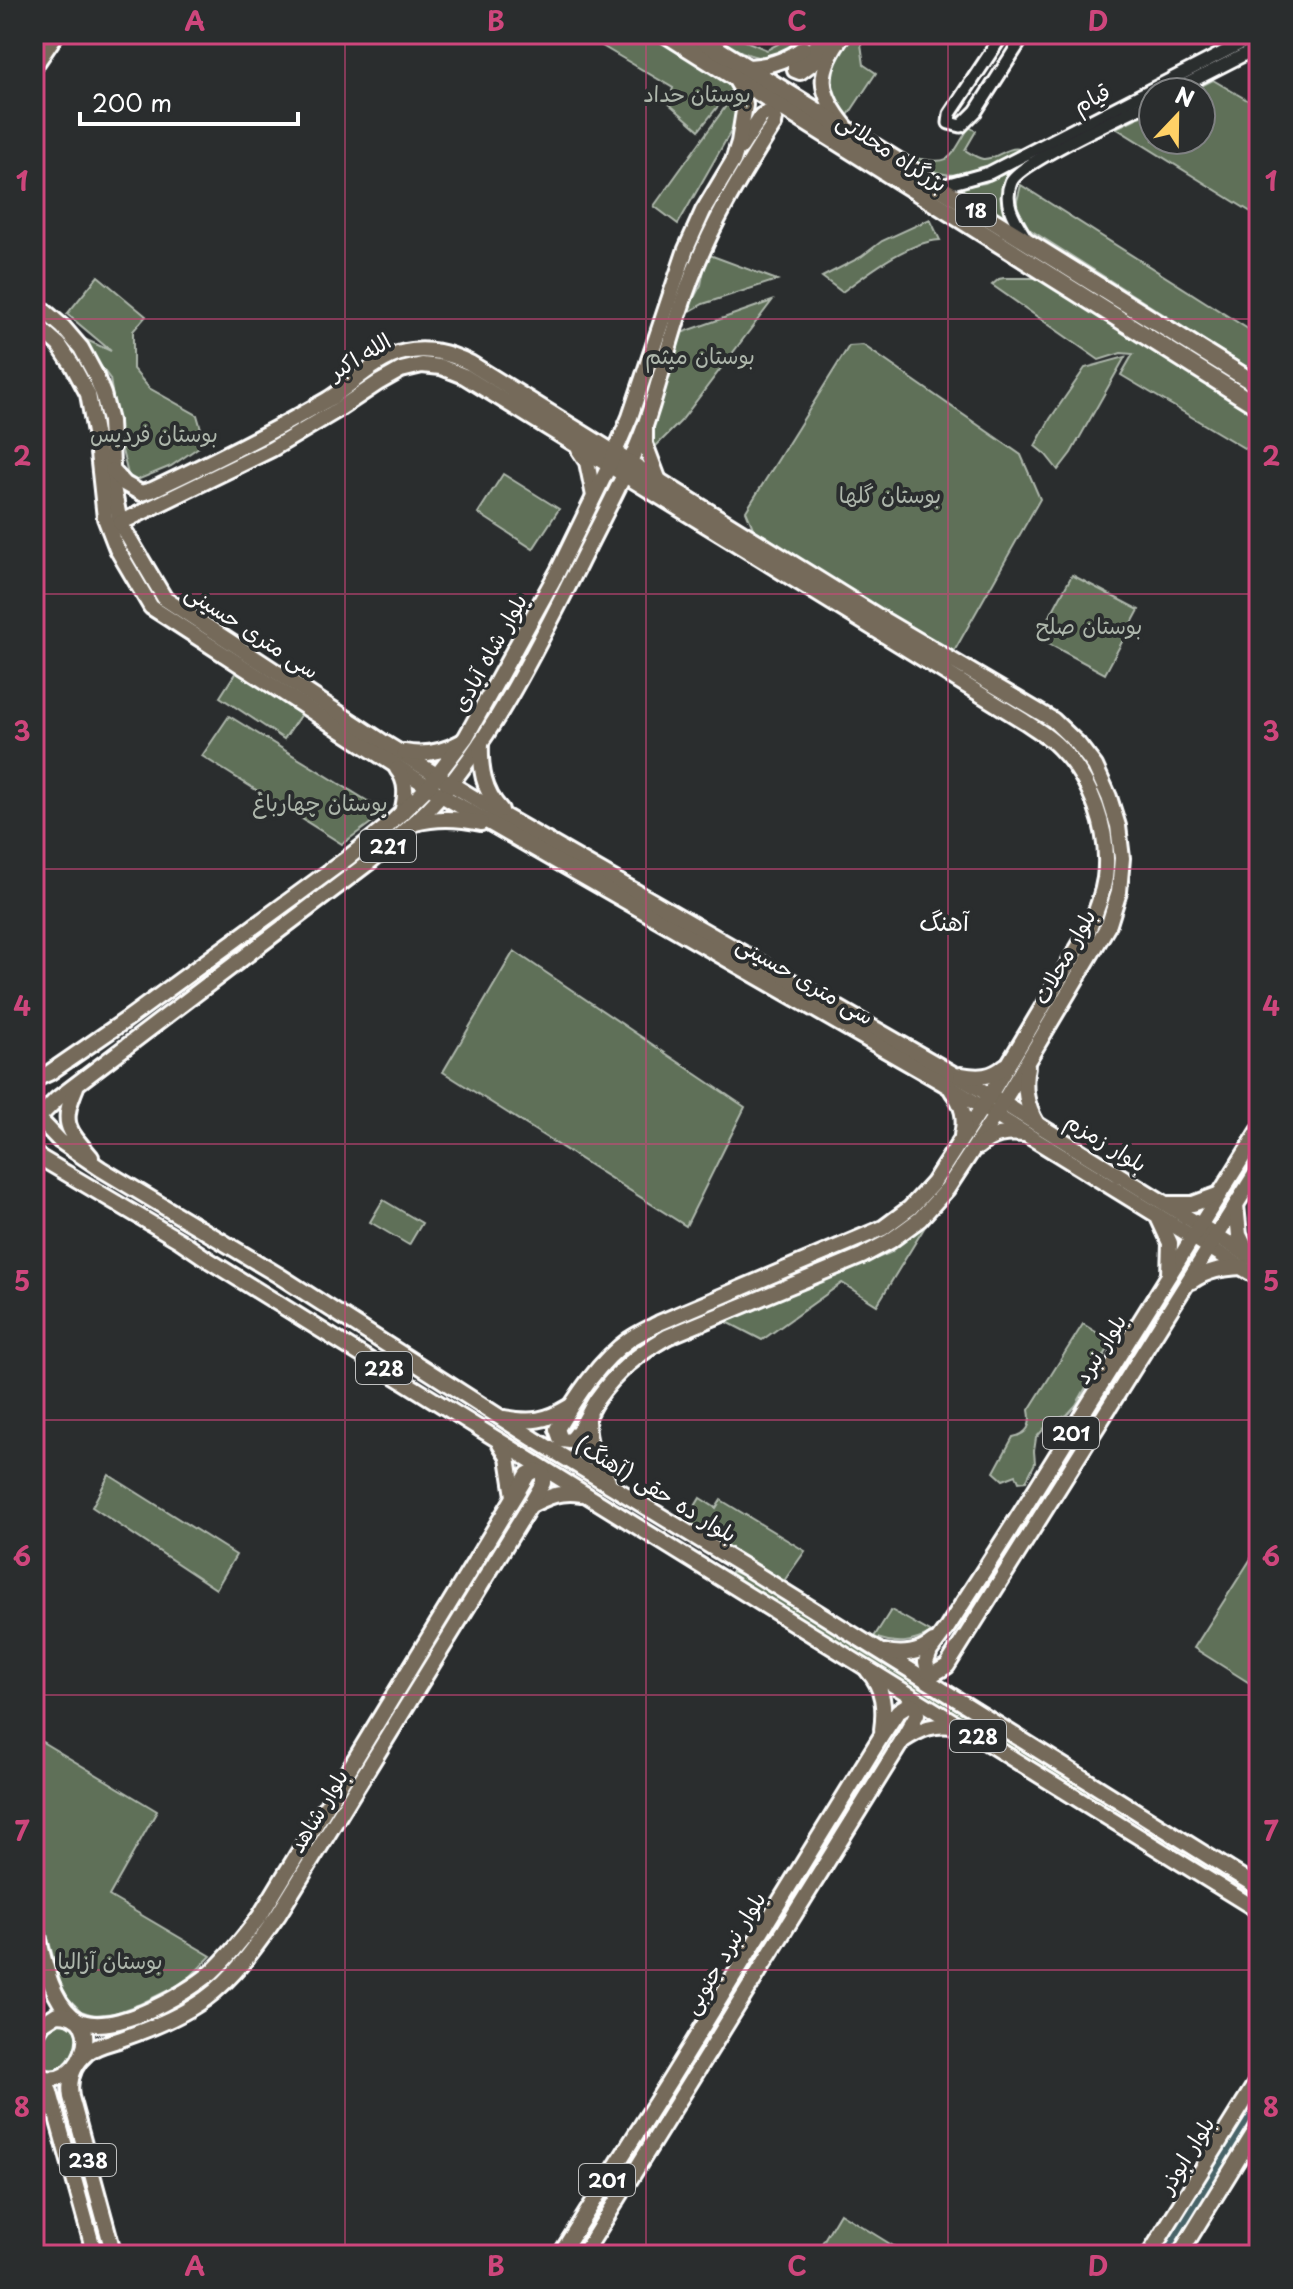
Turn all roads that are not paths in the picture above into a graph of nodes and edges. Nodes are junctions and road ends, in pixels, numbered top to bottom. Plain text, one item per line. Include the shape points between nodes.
1 (42, 34) edge
2 (55, 34) edge
3 (666, 34) edge
4 (693, 34) edge
5 (818, 34) edge
6 (844, 34) edge
7 (1003, 34) edge
8 (1025, 34) edge
9 (1259, 34) edge
10 (832, 40) edge
11 (34, 46) edge
12 (1259, 47) edge
13 (1210, 59) junction
14 (34, 65) edge
15 (1221, 67) junction
16 (739, 72) junction
17 (1203, 76) edge
18 (1137, 108) edge
19 (817, 128) junction
20 (852, 133) junction
21 (1028, 159) junction
22 (739, 165) junction
23 (938, 187) junction
24 (1029, 243) junction
25 (34, 302) edge
26 (34, 323) edge
27 (1155, 331) junction
28 (1200, 359) junction
29 (1259, 386) edge
30 (536, 404) junction
31 (1259, 407) edge
32 (521, 412) junction
33 (646, 423) junction
34 (576, 446) junction
35 (612, 460) junction
36 (626, 469) junction
37 (112, 470) junction
38 (657, 488) junction
39 (141, 493) junction
40 (594, 496) junction
41 (609, 503) junction
42 (118, 514) junction
43 (165, 599) junction
44 (151, 607) junction
45 (463, 740) junction
46 (481, 742) junction
47 (382, 749) junction
48 (439, 785) junction
49 (402, 813) junction
50 (513, 821) junction
51 (415, 823) junction
52 (498, 828) junction
53 (1031, 1056) junction
54 (1011, 1060) junction
55 (946, 1077) junction
56 (34, 1080) edge
57 (77, 1084) junction
58 (993, 1105) junction
59 (36, 1111) edge
60 (1034, 1130) junction
61 (1259, 1131) edge
62 (34, 1133) edge
63 (958, 1144) junction
64 (34, 1154) edge
65 (969, 1156) junction
66 (1259, 1168) edge
67 (101, 1169) junction
68 (124, 1183) junction
69 (1220, 1194) junction
70 (112, 1199) junction
71 (1236, 1205) junction
72 (1162, 1209) junction
73 (1197, 1231) junction
74 (1214, 1242) junction
75 (1250, 1262) edge
76 (1169, 1278) junction
77 (1259, 1278) edge
78 (1185, 1286) junction
79 (573, 1405) junction
80 (587, 1415) junction
81 (500, 1417) junction
82 (498, 1440) junction
83 (613, 1487) junction
84 (514, 1496) junction
85 (588, 1496) junction
86 (529, 1507) junction
87 (700, 1540) junction
88 (683, 1555) junction
89 (764, 1580) junction
90 (732, 1587) junction
91 (947, 1628) junction
92 (969, 1631) junction
93 (865, 1643) junction
94 (419, 1652) junction
95 (434, 1661) junction
96 (862, 1665) junction
97 (970, 1707) junction
98 (971, 1732) junction
99 (882, 1735) junction
100 (902, 1741) junction
101 (1127, 1804) junction
102 (1093, 1808) junction
103 (1177, 1838) junction
104 (1148, 1843) junction
105 (284, 1874) junction
106 (299, 1882) junction
107 (1259, 1888) edge
108 (1259, 1911) edge
109 (34, 1920) edge
110 (34, 2016) edge
111 (74, 2017) junction
112 (34, 2035) edge
113 (75, 2065) junction
114 (37, 2075) edge
115 (1259, 2078) edge
116 (34, 2094) edge
117 (58, 2114) junction
118 (1259, 2125) edge
119 (95, 2255) edge
120 (114, 2255) edge
121 (560, 2255) edge
122 (583, 2255) edge
123 (1149, 2255) edge
124 (1179, 2255) edge

1 - 11 highway
2 - 14 highway
3 - 16 highway, بزرگراه محلاتی / 18
4 - 16 highway, بزرگراه محلاتی / 18
5 - 16 main road via 784,61
6 - 10 main road
7 - 8 street via 950,114 954,126 976,111
9 - 13 street, قیام
10 - 20 main road via 823,88
12 - 15 street
13 - 15 street
13 - 21 street, قیام
15 - 17 street
16 - 19 highway, بزرگراه محلاتی / 18
16 - 20 highway, بزرگراه محلاتی / 18
16 - 22 main road, بلوار شاه آبادی / 221 via 745,111
18 - 21 street, قیام
19 - 22 main road, 221 via 787,118 768,120
19 - 27 highway, بزرگراه محلاتی / 18
20 - 23 highway, بزرگراه محلاتی / 18
21 - 23 street, قیام
21 - 24 street, قیام via 1014,176 1008,197 1010,212
22 - 33 main road, بلوار شاه آبادی / 221 via 686,291
22 - 35 main road, بلوار شاه آبادی / 221 via 703,211 686,249
23 - 24 highway, بزرگراه محلاتی / 18
24 - 27 highway, بزرگراه محلاتی / 18
25 - 37 main road, سی متری حسینی via 81,348 95,374 110,421
26 - 42 main road, سی متری حسینی via 59,345 88,394
27 - 28 highway, بزرگراه محلاتی / 18
28 - 29 highway, بزرگراه محلاتی / 18
28 - 31 highway, بزرگراه محلاتی / 18
30 - 32 main road
30 - 35 main road, الله اکبر
30 - 39 main road, الله اکبر via 450,354 404,352 257,440
32 - 34 main road, الله اکبر
32 - 42 main road, الله اکبر via 441,367 401,370 272,449
33 - 36 main road, بلوار شاه آبادی / 221
33 - 38 main road via 645,444
34 - 35 main road, الله اکبر
34 - 40 main road via 587,462
35 - 36 main road, الله اکبر
35 - 40 main road, بلوار شاه آبادی / 221
36 - 38 main road, بلوار محلات
36 - 41 main road, بلوار شاه آبادی / 221
37 - 39 main road
37 - 42 main road, سی متری حسینی
38 - 41 main road via 637,490
38 - 53 main road, بلوار محلات via 1053,720 1095,766 1118,826 1119,892 1109,924
38 - 54 main road, بلوار محلات via 1024,721 1058,745 1077,769 1091,794 1105,849 1100,903
39 - 42 main road via 127,512
40 - 45 main road, بلوار شاه آبادی / 221 via 528,628
41 - 46 main road, بلوار شاه آبادی / 221
42 - 43 main road, سی متری حسینی
42 - 44 main road via 109,532
43 - 44 main road
43 - 47 main road, سی متری حسینی
44 - 47 main road, سی متری حسینی
45 - 47 main road via 418,755
45 - 48 main road, بلوار شاه آبادی / 221
46 - 48 main road, بلوار شاه آبادی / 221
46 - 50 main road via 486,788
47 - 48 main road, سی متری حسینی
47 - 49 main road via 403,778
48 - 49 main road, بلوار شاه آبادی / 221
48 - 50 main road, سی متری حسینی
48 - 51 main road, بلوار شاه آبادی / 221
48 - 52 main road, سی متری حسینی
49 - 56 main road, بلوار شاه آبادی / 221 via 241,937
50 - 55 main road, سی متری حسینی
51 - 52 main road via 445,818
51 - 57 main road, بلوار شاه آبادی / 221
52 - 55 main road, سی متری حسینی
53 - 58 main road, بلوار محلات
53 - 60 main road via 1024,1087
54 - 55 main road via 985,1077
54 - 58 main road, بلوار محلات
55 - 58 main road, سی متری حسینی
55 - 63 main road via 963,1111
57 - 59 main road, بلوار شاه آبادی / 221
57 - 67 main road via 67,1121
58 - 60 main road, بلوار زمزم
58 - 63 main road, بلوار محلات
58 - 65 main road, بلوار محلات
59 - 62 main road
59 - 67 main road, بلوار ده حقی (آهنگ) / 228 via 60,1141
60 - 65 main road via 996,1135
60 - 72 main road, بلوار زمزم
61 - 69 main road, بلوار نبرد / 201
63 - 79 main road, بلوار محلات via 933,1183 883,1228 630,1339 607,1359
64 - 70 main road, بلوار ده حقی (آهنگ) / 228
65 - 80 main road, بلوار محلات via 920,1219 890,1241 667,1337 620,1370
66 - 71 main road, بلوار نبرد / 201
67 - 68 main road, بلوار ده حقی (آهنگ) / 228
68 - 70 main road via 111,1186
68 - 81 main road, بلوار ده حقی (آهنگ) / 228
69 - 72 main road
69 - 73 main road, بلوار نبرد / 201
70 - 82 main road, بلوار ده حقی (آهنگ) / 228
71 - 74 main road, بلوار نبرد / 201
71 - 75 main road via 1239,1235
72 - 73 main road, بلوار زمزم
72 - 76 main road via 1170,1243
73 - 74 main road, بلوار زمزم
73 - 76 main road, بلوار نبرد / 201
74 - 75 main road
74 - 78 main road, بلوار نبرد / 201
75 - 77 main road
75 - 78 main road via 1205,1273
76 - 91 main road, بلوار نبرد / 201
78 - 92 main road, بلوار نبرد / 201
79 - 80 main road, بلوار محلات via 557,1429 561,1440 577,1436
79 - 81 main road via 545,1420
80 - 83 main road via 593,1455
81 - 83 main road, بلوار ده حقی (آهنگ) / 228
82 - 84 main road via 508,1457
82 - 85 main road, بلوار ده حقی (آهنگ) / 228
83 - 87 main road, بلوار ده حقی (آهنگ) / 228
84 - 86 main road, بلوار شاهد via 531,1470 543,1474
84 - 94 main road, بلوار شاهد
85 - 86 main road via 569,1492
85 - 88 main road, بلوار ده حقی (آهنگ) / 228
86 - 95 main road, بلوار شاهد
87 - 88 main road via 702,1555
87 - 89 main road, بلوار ده حقی (آهنگ) / 228
88 - 90 main road, بلوار ده حقی (آهنگ) / 228
89 - 90 main road via 727,1565 722,1574
89 - 93 main road, بلوار ده حقی (آهنگ) / 228
90 - 96 main road, بلوار ده حقی (آهنگ) / 228
91 - 92 main road, 201 via 927,1657 932,1673 947,1666
91 - 93 main road via 916,1652 885,1652
92 - 97 main road via 951,1683
93 - 97 main road, بلوار ده حقی (آهنگ) / 228
94 - 95 main road
94 - 105 main road, بلوار شاهد
95 - 106 main road, بلوار شاهد
96 - 98 main road, بلوار ده حقی (آهنگ) / 228
96 - 99 main road via 880,1689
97 - 101 main road, بلوار ده حقی (آهنگ) / 228
98 - 100 main road via 942,1725
98 - 102 main road, بلوار ده حقی (آهنگ) / 228
99 - 100 main road, 201 via 909,1704 917,1714
99 - 121 main road, بلوار نبرد جنوبی / 201
100 - 122 main road, بلوار نبرد جنوبی / 201
101 - 102 main road via 1130,1814 1125,1820
101 - 103 main road, بلوار ده حقی (آهنگ) / 228
102 - 104 main road, بلوار ده حقی (آهنگ) / 228
103 - 104 main road via 1147,1827
103 - 107 main road, بلوار ده حقی (آهنگ) / 228
104 - 108 main road, بلوار ده حقی (آهنگ) / 228
105 - 106 main road
105 - 111 main road, بلوار شاهد via 235,1948 179,1995 118,2021 96,2024
106 - 113 main road, بلوار شاهد via 252,1952 204,2000 163,2023 92,2049
109 - 111 main road via 56,1994
110 - 112 main road
111 - 112 main road via 57,2014
111 - 113 main road via 86,2035
113 - 114 main road, بلوار شاهد via 60,2079
113 - 120 main road, 238 via 71,2097
114 - 117 main road, 238
115 - 123 main road, بلوار ابوذر
116 - 117 main road
117 - 119 main road, 238
118 - 124 main road

